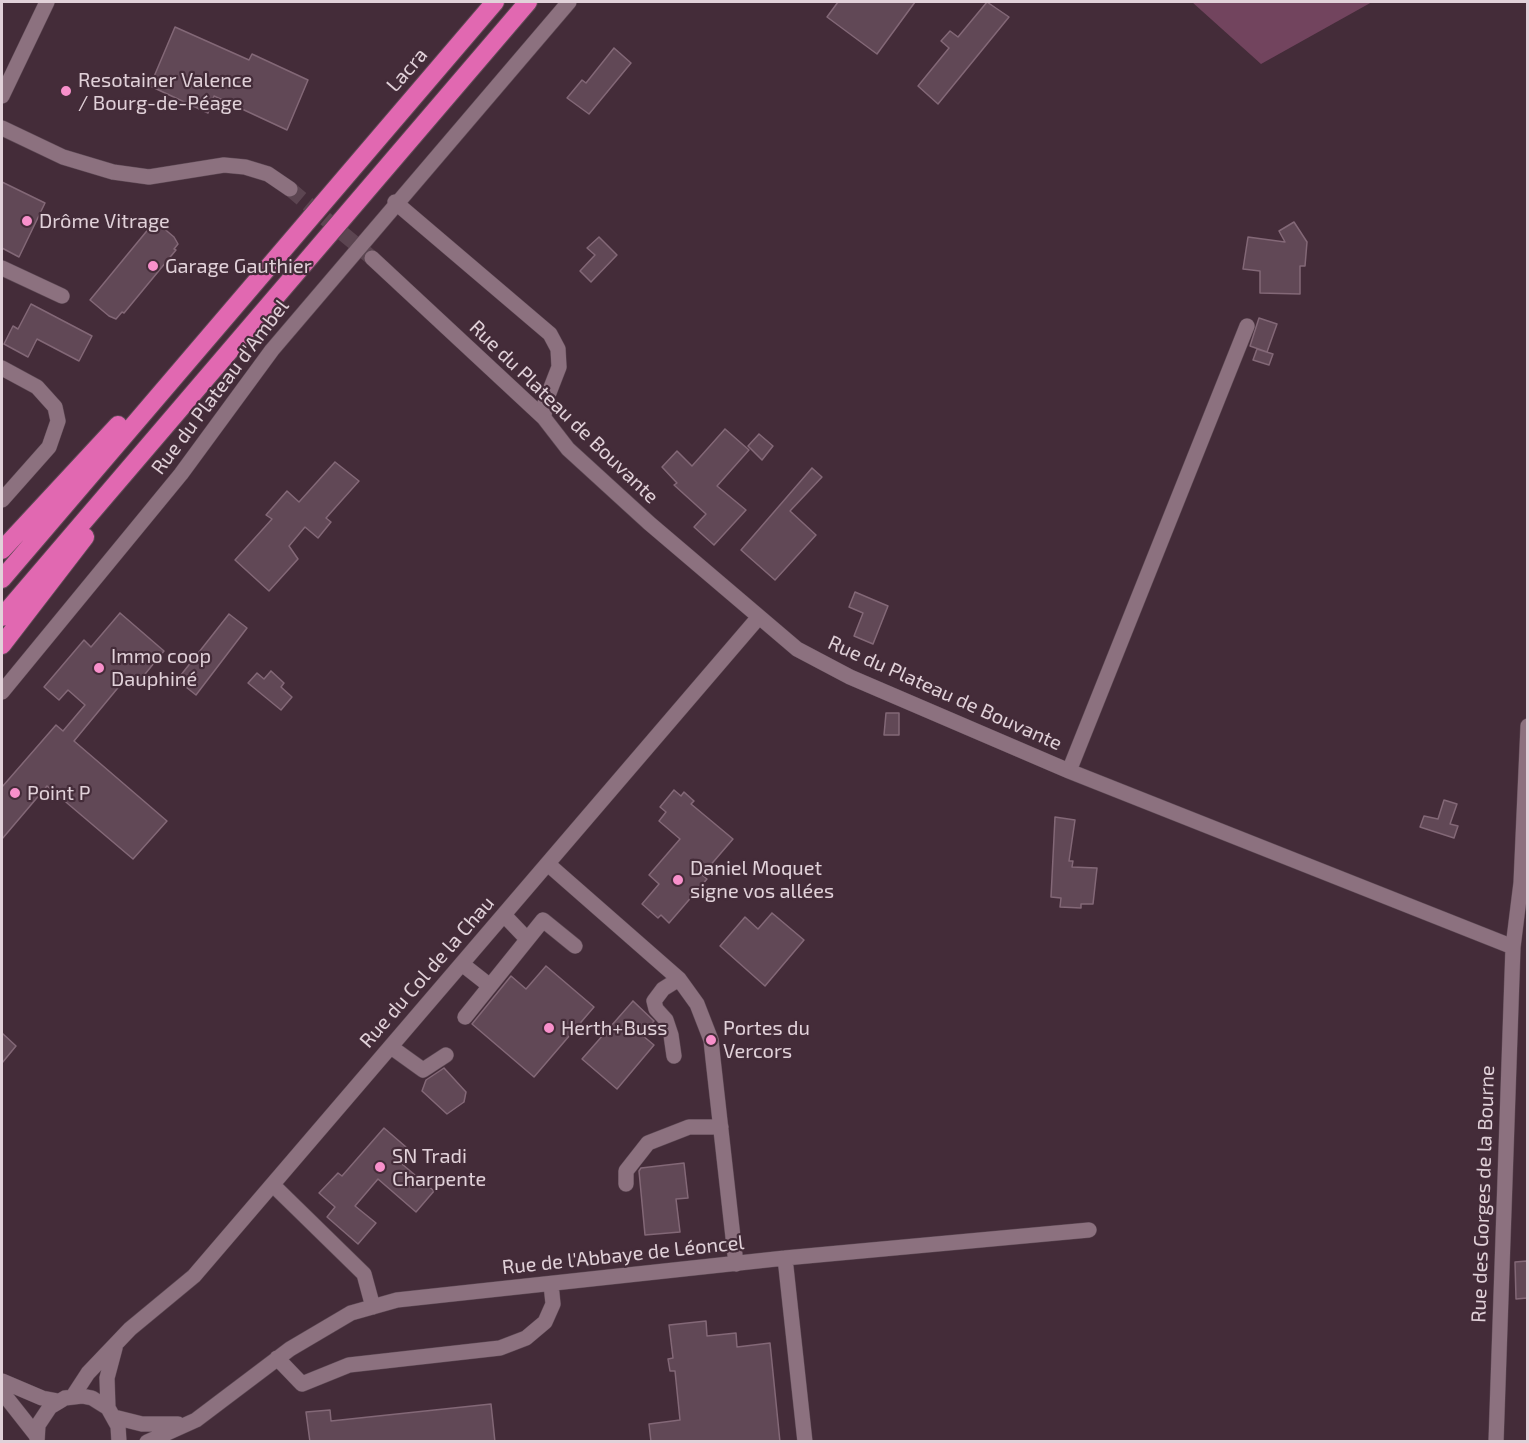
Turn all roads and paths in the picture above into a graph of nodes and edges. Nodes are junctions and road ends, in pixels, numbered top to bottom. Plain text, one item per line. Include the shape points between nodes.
1 (47, 2) edge
2 (495, 2) edge
3 (528, 2) edge
4 (569, 2) edge
5 (2, 96) edge
6 (2, 128) edge
7 (354, 167) junction
8 (290, 189) tunnel mouth
9 (395, 202) junction
10 (372, 258) tunnel mouth
11 (2, 268) edge
12 (62, 296) dead end
13 (254, 319) junction
14 (1247, 326) dead end
15 (2, 368) edge
16 (544, 418) junction
17 (2, 500) edge
18 (2, 550) edge
19 (2, 579) edge
20 (2, 617) edge
21 (758, 618) junction
22 (2, 645) edge
23 (2, 692) edge
24 (1527, 726) edge
25 (1069, 771) junction
26 (549, 865) junction
27 (504, 915) junction
28 (527, 939) junction
29 (575, 946) dead end
30 (1513, 947) junction
31 (462, 964) junction
32 (679, 979) junction
33 (490, 986) junction
34 (465, 1017) dead end
35 (392, 1047) junction
36 (446, 1055) dead end
37 (674, 1056) dead end
38 (721, 1127) junction
39 (626, 1184) dead end
40 (273, 1185) junction
41 (1089, 1230) dead end
42 (785, 1258) junction
43 (735, 1264) junction
44 (551, 1284) junction
45 (373, 1307) junction
46 (117, 1343) junction
47 (277, 1358) junction
48 (2, 1381) edge
49 (2, 1392) edge
50 (65, 1399) junction
51 (111, 1413) junction
52 (196, 1420) junction
53 (36, 1438) edge
54 (119, 1442) edge
55 (147, 1442) edge
56 (805, 1442) edge
57 (1496, 1442) edge

1 - 5 street
2 - 7 highway, Lacra
3 - 13 highway
4 - 9 street, Rue du Plateau d'Ambel
6 - 8 street via 63,157 113,172 149,177 224,165 245,167 268,174
7 - 18 highway
7 - 19 highway
9 - 16 street via 550,334 558,349 560,367 545,403
9 - 23 street, Rue du Plateau d'Ambel via 272,350 181,474
10 - 16 street, Rue du Plateau de Bouvante
11 - 12 street
13 - 20 highway
13 - 22 highway
14 - 25 street
15 - 17 street via 37,387 55,407 58,421 49,447
16 - 21 street, Rue du Plateau de Bouvante via 568,448
21 - 25 street, Rue du Plateau de Bouvante via 797,649 850,677
21 - 26 street, Rue du Col de la Chau
24 - 30 street, Rue des Gorges de la Bourne via 1521,883
25 - 30 street, Rue du Plateau de Bouvante
26 - 27 street, Rue du Col de la Chau
26 - 32 street
27 - 28 street
27 - 31 street, Rue du Col de la Chau
28 - 29 street via 543,920
28 - 33 street
30 - 57 street, Rue des Gorges de la Bourne
31 - 33 street
31 - 35 street, Rue du Col de la Chau
32 - 37 street via 663,989 654,1001 666,1020
32 - 38 street via 697,1004 711,1040
33 - 34 street
35 - 36 street via 423,1070
35 - 40 street, Rue du Col de la Chau
38 - 39 street via 689,1127 648,1143 626,1171
38 - 43 street
40 - 45 street via 364,1274
40 - 46 street, Rue du Col de la Chau via 194,1276 143,1316
41 - 42 street, Rue de l'Abbaye de Léoncel
42 - 43 street, Rue de l'Abbaye de Léoncel
42 - 56 street
43 - 44 street, Rue de l'Abbaye de Léoncel
44 - 45 street, Rue de l'Abbaye de Léoncel via 397,1300
44 - 47 street via 553,1304 545,1323 526,1338 500,1348 349,1365 302,1384
45 - 47 street, Rue de l'Abbaye de Léoncel via 351,1313
46 - 50 street, Rue du Col de la Chau
46 - 51 street, Rue du Col de la Chau via 109,1365
47 - 52 street, Rue de l'Abbaye de Léoncel
48 - 50 street via 42,1398
49 - 53 street
50 - 51 street via 92,1398
50 - 53 street, Rue du Col de la Chau via 43,1415
51 - 52 street via 130,1422 163,1426
51 - 54 street, Rue du Col de la Chau
52 - 55 street

